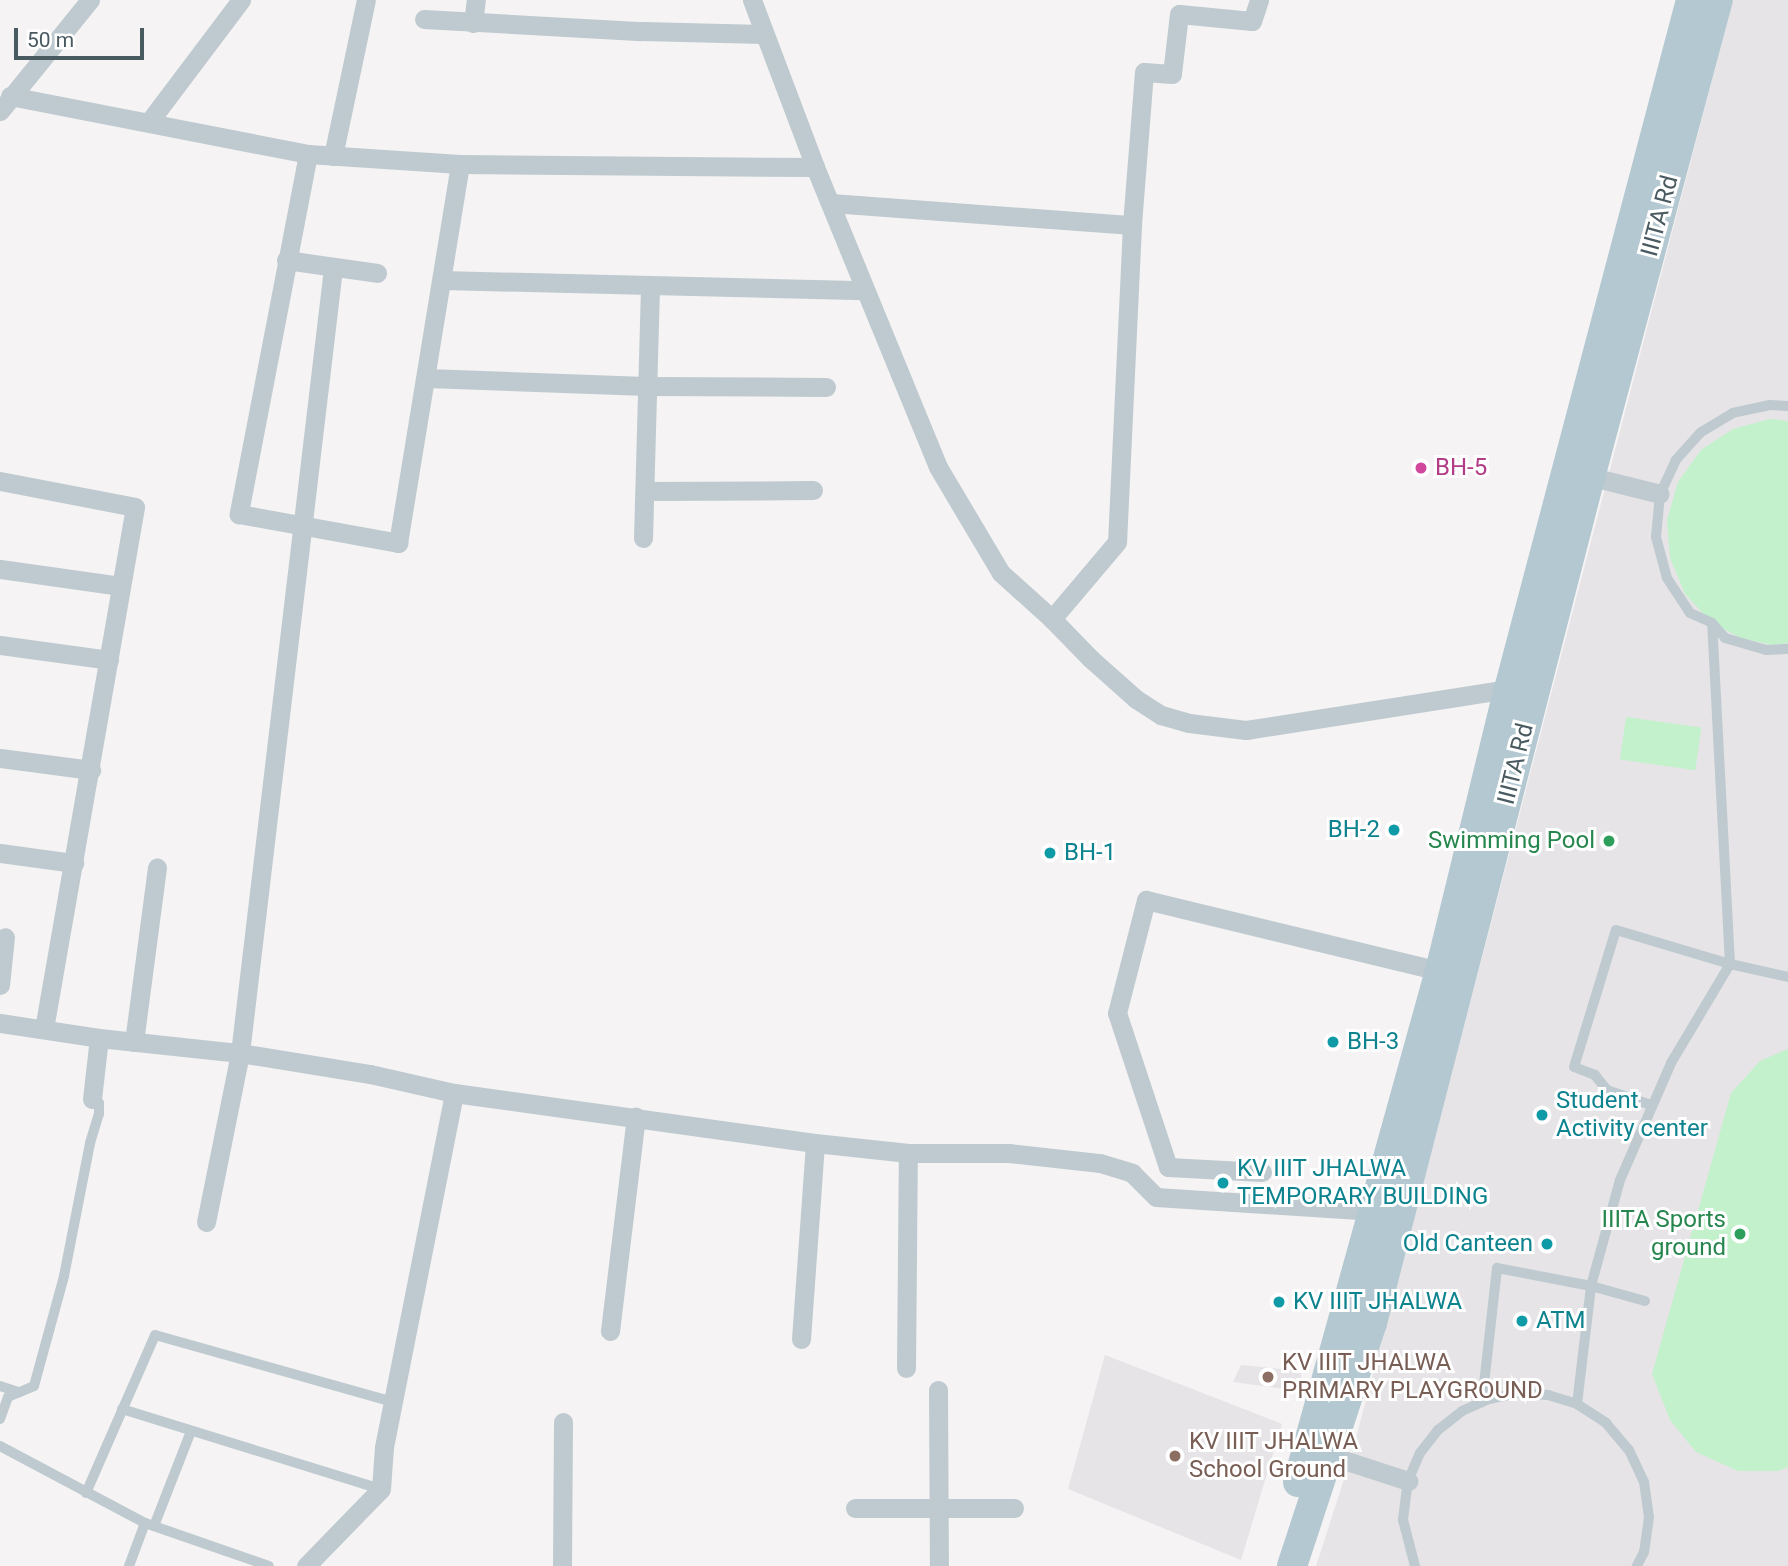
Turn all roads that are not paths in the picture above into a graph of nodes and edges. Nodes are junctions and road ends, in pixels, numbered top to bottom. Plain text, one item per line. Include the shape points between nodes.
1 (90, 0) edge
2 (241, 0) edge
3 (366, 0) edge
4 (476, 0) edge
5 (752, 0) edge
6 (1259, 0) edge
7 (1691, 0) edge
8 (1718, 0) edge
9 (424, 19) dead end
10 (473, 23) junction
11 (764, 34) junction
12 (5, 104) edge
13 (149, 122) junction
14 (308, 155) junction
15 (333, 156) junction
16 (460, 164) junction
17 (815, 167) junction
18 (831, 203) junction
19 (1132, 225) junction
20 (286, 260) junction
21 (333, 268) junction
22 (377, 274) dead end
23 (442, 280) junction
24 (650, 287) junction
25 (865, 290) junction
26 (427, 378) junction
27 (646, 386) junction
28 (826, 387) dead end
29 (1788, 406) edge
30 (1578, 474) junction
31 (0, 481) edge
32 (813, 490) dead end
33 (645, 491) junction
34 (1660, 494) junction
35 (302, 528) junction
36 (643, 538) dead end
37 (0, 569) edge
38 (121, 586) junction
39 (1052, 619) junction
40 (1712, 623) junction
41 (0, 645) edge
42 (1788, 649) edge
43 (109, 660) junction
44 (1509, 689) junction
45 (0, 758) edge
46 (91, 770) junction
47 (0, 853) edge
48 (74, 863) junction
49 (158, 868) dead end
50 (5, 937) dead end
51 (1730, 964) junction
52 (1440, 971) junction
53 (1788, 977) edge
54 (0, 985) edge
55 (0, 1023) edge
56 (44, 1030) junction
57 (99, 1038) junction
58 (134, 1042) junction
59 (240, 1053) junction
60 (454, 1093) junction
61 (92, 1099) joint
62 (1651, 1105) junction
63 (636, 1117) junction
64 (815, 1143) junction
65 (908, 1153) junction
66 (1262, 1172) dead end
67 (1375, 1211) junction
68 (206, 1222) dead end
69 (1591, 1286) junction
70 (1645, 1301) dead end
71 (610, 1331) dead end
72 (801, 1339) dead end
73 (906, 1367) dead end
74 (0, 1386) edge
75 (938, 1390) dead end
76 (19, 1392) junction
77 (393, 1402) junction
78 (1482, 1402) junction
79 (1577, 1404) junction
80 (122, 1409) junction
81 (0, 1419) edge
82 (563, 1422) dead end
83 (191, 1431) junction
84 (0, 1446) edge
85 (1318, 1452) junction
86 (1408, 1481) junction
87 (381, 1489) junction
88 (86, 1493) junction
89 (855, 1507) dead end
90 (1014, 1508) dead end
91 (939, 1509) junction
92 (149, 1525) junction
93 (129, 1566) edge
94 (269, 1566) edge
95 (306, 1566) edge
96 (562, 1566) edge
97 (939, 1566) edge
98 (1271, 1566) edge
99 (1292, 1566) edge
100 (1415, 1566) edge
101 (1637, 1566) edge

1 - 12 street
2 - 13 street
3 - 15 street
4 - 10 street
5 - 11 street
6 - 19 street via 1252,21 1179,13 1171,74 1144,72
7 - 30 main road, IIITA Rd
8 - 30 main road, IIITA Rd
9 - 10 street
10 - 11 street
11 - 17 street
12 - 13 street
13 - 14 street
14 - 15 street
14 - 20 street
15 - 16 street
16 - 17 street
16 - 23 street
17 - 18 street
18 - 19 street
18 - 25 street
19 - 39 street via 1117,542
20 - 21 street
20 - 35 street via 239,514
21 - 22 street
21 - 35 street
23 - 24 street
23 - 26 street
24 - 25 street
24 - 27 street
25 - 39 street via 938,467 1001,573
26 - 27 street
26 - 35 street via 398,543
27 - 28 street
27 - 33 street
29 - 34 lane via 1733,413 1701,432 1676,460
30 - 34 street
30 - 44 main road, IIITA Rd
30 - 85 main road, IIITA Rd via 1372,1323
31 - 38 street via 135,507
32 - 33 street
33 - 36 street
34 - 40 lane via 1656,537 1667,578 1690,613
35 - 59 street
37 - 38 street
38 - 43 street
39 - 44 street via 1136,699 1161,715 1189,723 1246,730
40 - 42 lane via 1725,638 1766,650
40 - 51 lane
41 - 43 street
43 - 46 street
44 - 52 main road, IIITA Rd
45 - 46 street
46 - 48 street
47 - 48 street
48 - 56 street
49 - 58 street
50 - 54 street
51 - 53 lane
51 - 62 lane
51 - 62 lane via 1616,930 1574,1067 1595,1075 1607,1090
52 - 66 street via 1146,900 1117,1013 1168,1167
52 - 67 main road, IIITA Rd
55 - 56 street
56 - 57 street
57 - 58 street
57 - 61 street
58 - 59 street
59 - 60 street
59 - 68 street
60 - 63 street
60 - 77 street
61 - 76 lane via 99,1104 99,1114 64,1276 34,1386
62 - 69 lane via 1620,1180
63 - 64 street
63 - 71 street
64 - 65 street
64 - 72 street
65 - 67 street via 1009,1153 1100,1163 1132,1173 1156,1198
65 - 73 street
67 - 85 main road, IIITA Rd
69 - 70 lane
69 - 78 lane via 1497,1268
69 - 79 lane
74 - 76 lane
75 - 91 street
76 - 81 lane via 8,1397
77 - 80 lane via 155,1335
77 - 87 street
78 - 79 lane via 1518,1393 1548,1395
78 - 86 lane via 1438,1430 1420,1453
79 - 101 lane via 1606,1423 1629,1450 1644,1482 1648,1517 1644,1552
80 - 83 lane
80 - 88 lane
82 - 96 street
83 - 87 lane
83 - 92 lane
84 - 88 lane
85 - 86 street
85 - 98 main road, IIITA Rd
85 - 99 main road, IIITA Rd
86 - 100 lane via 1403,1520
87 - 95 street
88 - 92 lane
89 - 91 street
90 - 91 street
91 - 97 street
92 - 93 lane
92 - 94 lane

